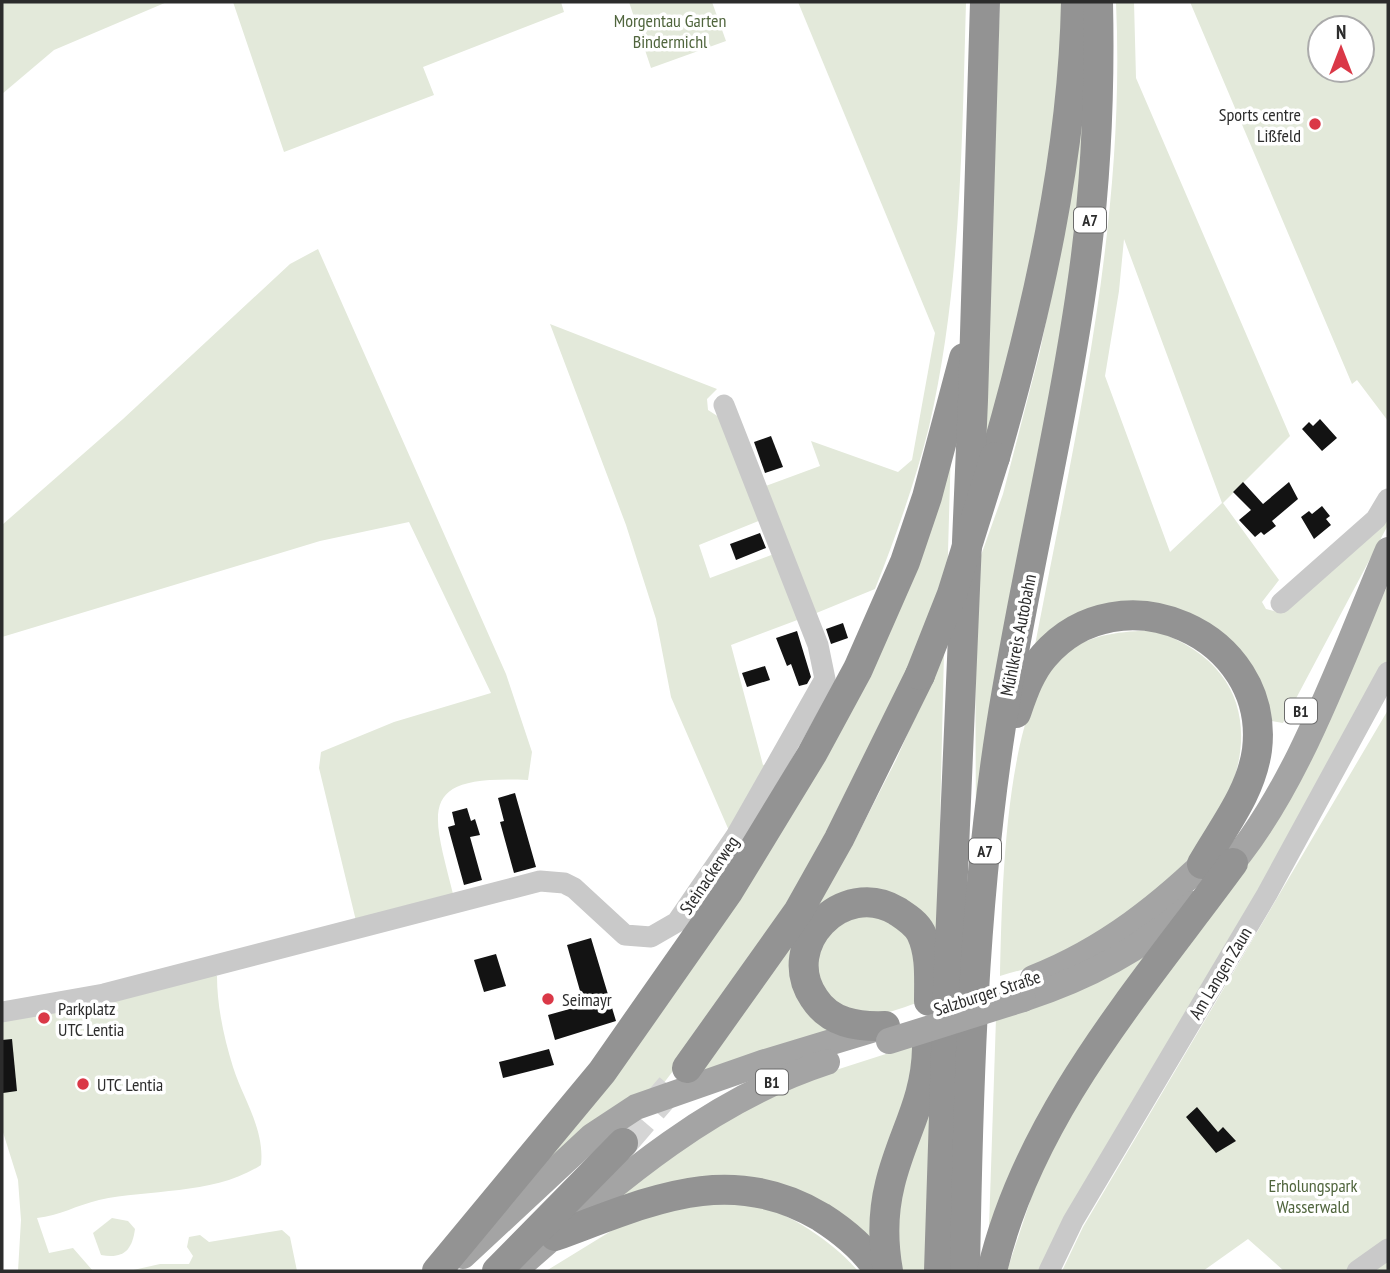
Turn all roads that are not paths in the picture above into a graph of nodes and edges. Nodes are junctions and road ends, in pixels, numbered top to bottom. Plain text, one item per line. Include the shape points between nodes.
1 (985, 2) edge
2 (1076, 2) edge
3 (1098, 2) edge
4 (973, 327) junction
5 (724, 405) dead end
6 (1388, 499) edge
7 (1388, 550) edge
8 (1281, 603) dead end
9 (1388, 672) edge
10 (1233, 863) junction
11 (1202, 864) junction
12 (1024, 990) junction
13 (2, 1012) edge
14 (889, 1030) junction
15 (687, 1068) tunnel mouth
16 (623, 1143) tunnel mouth
17 (555, 1236) junction
18 (1388, 1249) edge
19 (437, 1271) edge
20 (446, 1271) edge
21 (497, 1271) edge
22 (514, 1271) edge
23 (879, 1271) edge
24 (888, 1271) edge
25 (939, 1271) edge
26 (965, 1271) edge
27 (977, 1271) edge
28 (992, 1271) edge
29 (1049, 1271) edge
30 (1357, 1271) edge

1 - 4 highway, A7
2 - 15 highway, bridge via 1068,104 1041,274 995,457 952,594 919,675 798,912
3 - 26 highway, Mühlkreis Autobahn / A7 via 1097,133 1084,270 1002,723 985,853 973,1005
4 - 19 highway via 928,497 905,562 858,669 812,754 728,892 610,1061
4 - 25 highway, A7
5 - 13 street, Steinackerweg via 818,645 825,679 736,836 677,922 651,937 625,934 574,888 540,881 115,991
6 - 8 street via 1376,519
7 - 10 main road, Salzburger Straße / B1 via 1281,790
7 - 11 main road, Salzburger Straße / B1 via 1334,642 1251,806
9 - 29 street, Am Langen Zaun via 1293,849 1073,1221
10 - 12 main road, Salzburger Straße / B1 via 1197,900 1136,948 1096,971
10 - 28 highway via 1056,1111 1013,1202
11 - 12 main road, Salzburger Straße / B1 via 1146,914
11 - 27 highway via 1239,805 1254,766 1258,724 1244,680 1214,643 1166,620 1128,615 1075,631 1052,648 1035,670 1022,695 1010,740 988,969
12 - 14 main road, Salzburger Straße / B1, bridge
14 - 17 main road, Salzburger Straße / B1 via 708,1115
14 - 20 main road, Salzburger Straße / B1 via 762,1063 636,1107 592,1136
14 - 24 highway via 853,1026 831,1015 814,1000 805,980 803,959 811,933 840,908 867,902 904,915 920,932 930,970 925,1083 887,1200
16 - 21 highway
17 - 22 main road, Salzburger Straße / B1
17 - 23 highway via 667,1195 725,1188 780,1198 808,1210 858,1246
18 - 30 street

